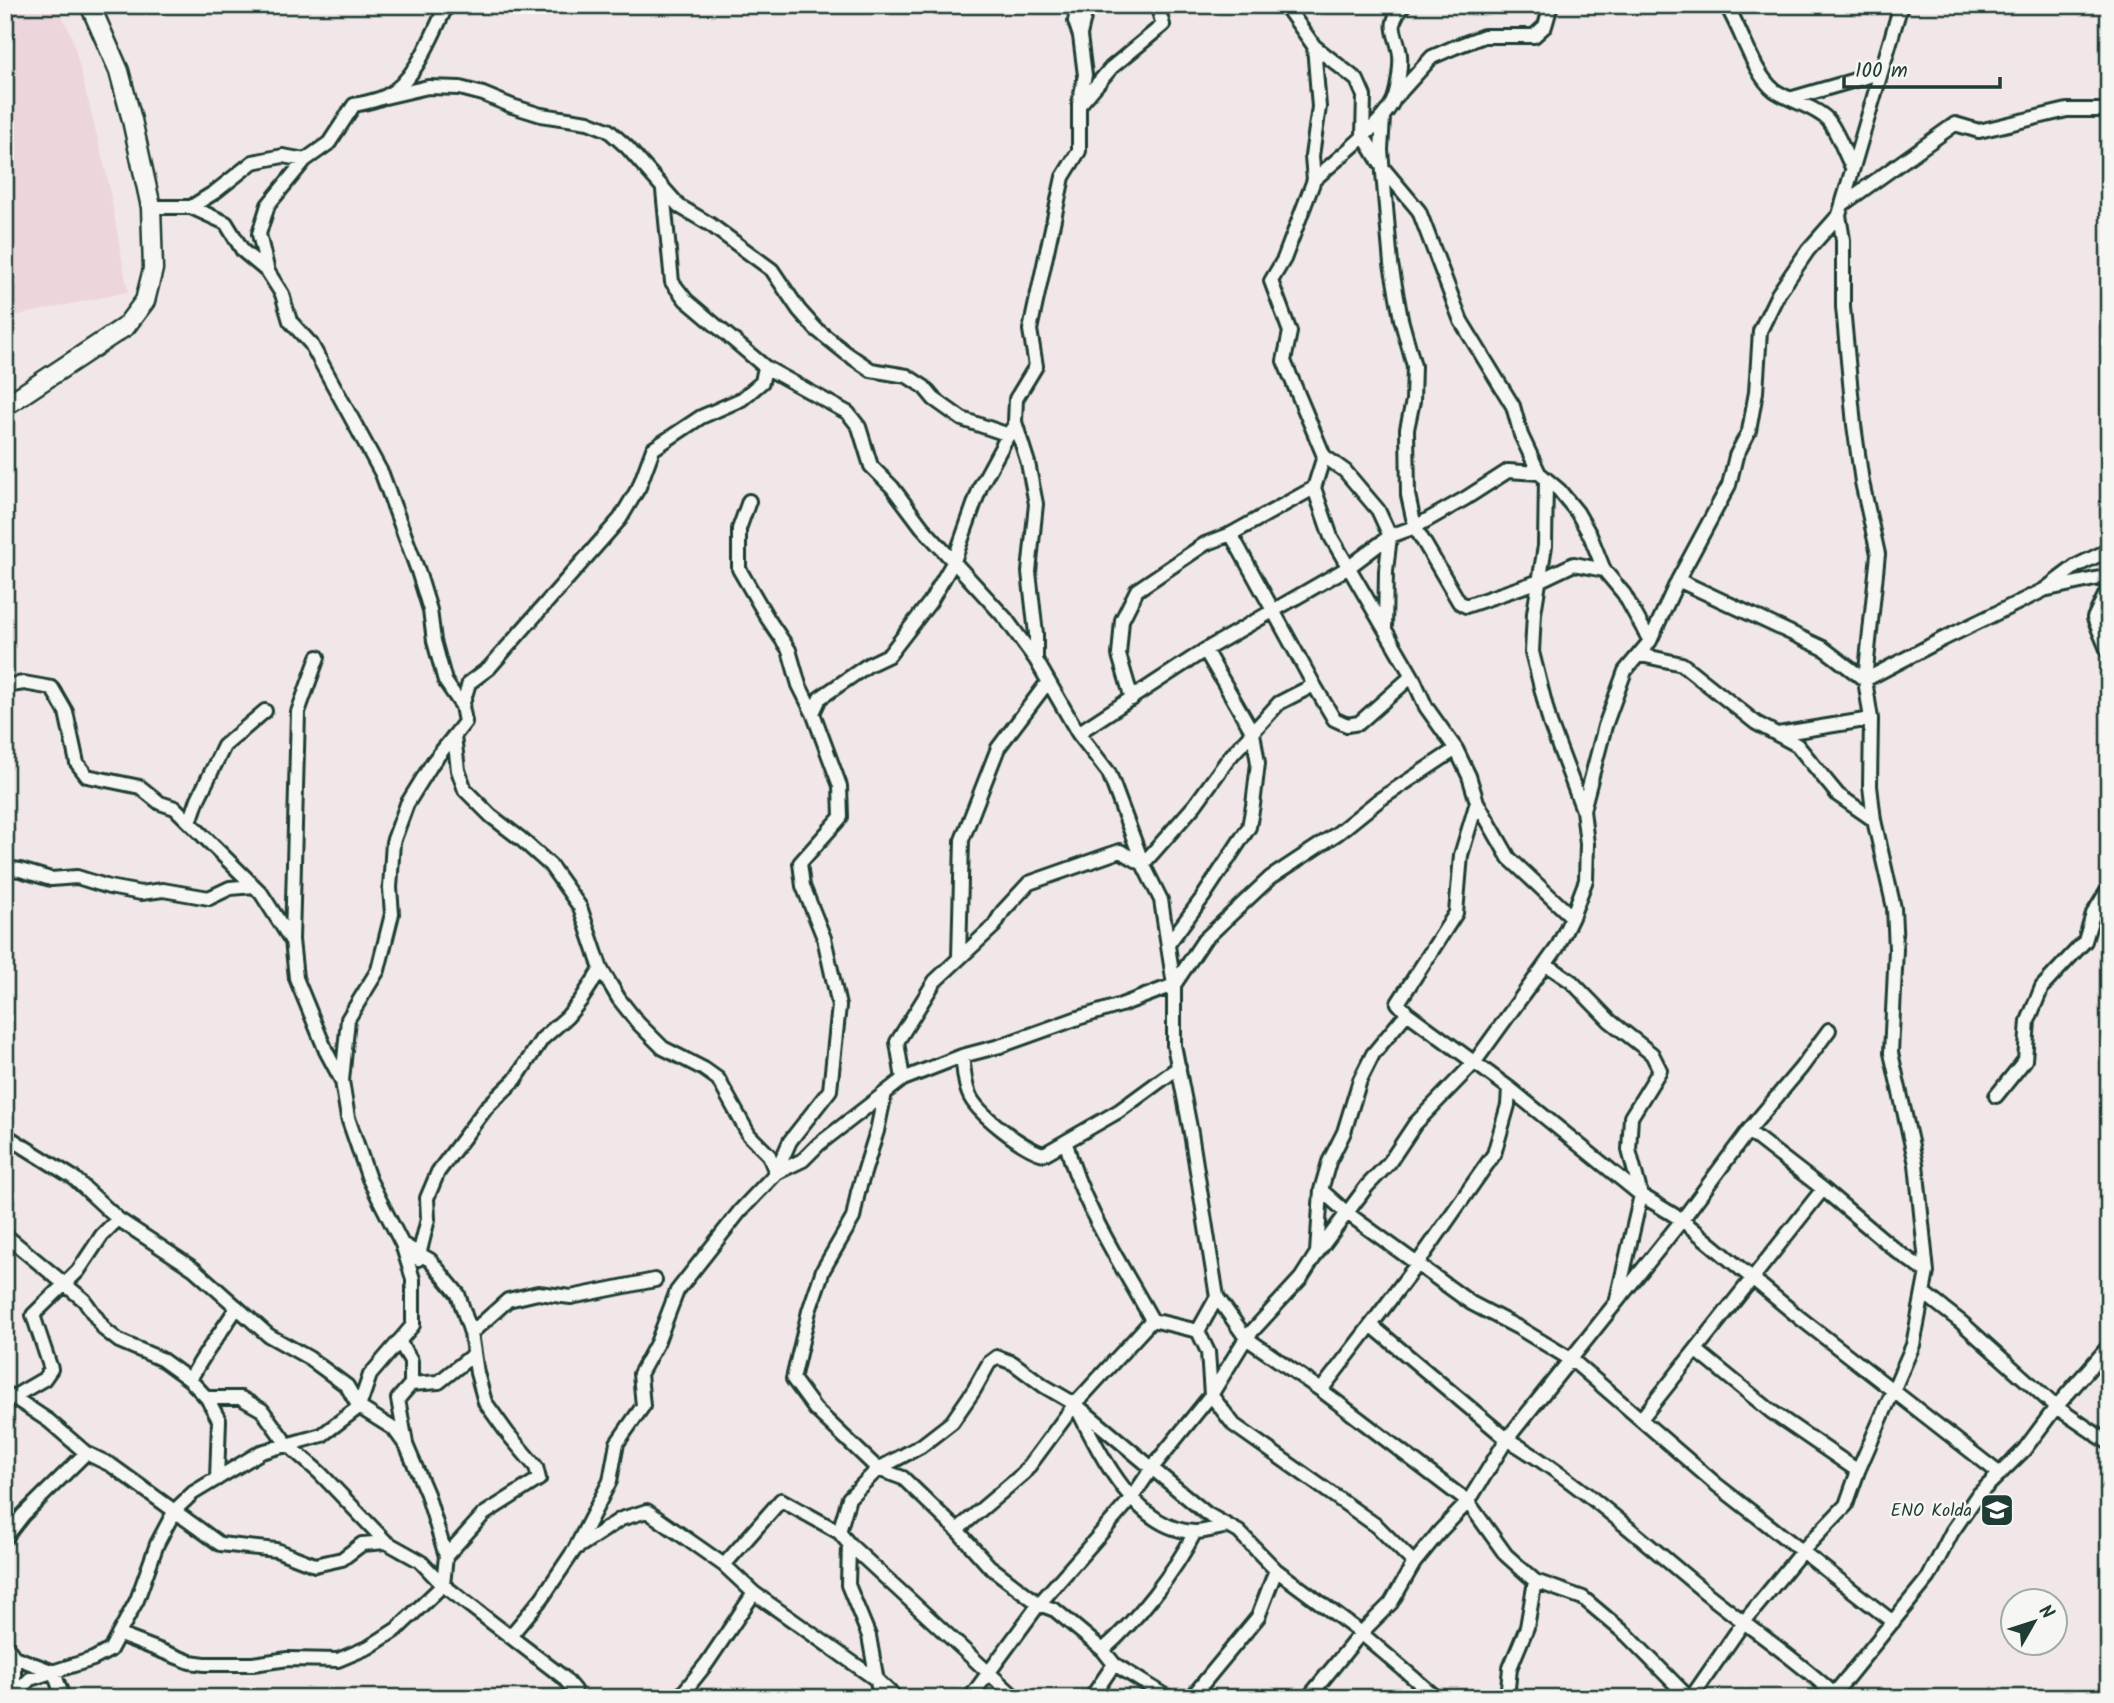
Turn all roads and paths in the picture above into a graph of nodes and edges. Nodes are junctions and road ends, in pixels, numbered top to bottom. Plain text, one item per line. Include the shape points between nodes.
1 (90, 5) edge
2 (447, 5) edge
3 (1078, 5) edge
4 (1087, 5) edge
5 (1157, 5) edge
6 (1285, 5) edge
7 (1404, 5) edge
8 (1551, 5) edge
9 (1726, 5) edge
10 (1901, 5) edge
11 (1080, 36) junction
12 (1314, 46) junction
13 (1881, 69) junction
14 (385, 97) junction
15 (1394, 98) junction
16 (1793, 98) junction
17 (1080, 104) junction
18 (2109, 110) edge
19 (1383, 118) junction
20 (1363, 135) junction
21 (305, 160) junction
22 (1852, 167) junction
23 (1383, 168) junction
24 (1314, 180) junction
25 (663, 190) junction
26 (151, 207) junction
27 (191, 208) junction
28 (1841, 210) junction
29 (268, 272) junction
30 (765, 367) junction
31 (5, 406) edge
32 (1015, 422) junction
33 (1009, 435) junction
34 (1324, 456) junction
35 (1543, 476) junction
36 (1314, 488) junction
37 (749, 501) dead end
38 (1415, 527) junction
39 (1231, 534) junction
40 (1390, 536) junction
41 (2109, 550) edge
42 (954, 561) junction
43 (1349, 567) junction
44 (1604, 570) junction
45 (2109, 576) edge
46 (1678, 580) junction
47 (1539, 581) junction
48 (2109, 587) edge
49 (2044, 590) junction
50 (1272, 610) junction
51 (1385, 632) junction
52 (1650, 641) junction
53 (1205, 650) junction
54 (2109, 654) edge
55 (1641, 655) junction
56 (318, 657) dead end
57 (1036, 660) junction
58 (1412, 676) junction
59 (1865, 680) junction
60 (1047, 683) junction
61 (5, 685) edge
62 (1314, 685) junction
63 (1132, 699) junction
64 (462, 706) junction
65 (265, 711) dead end
66 (813, 713) junction
67 (1871, 719) junction
68 (1078, 733) junction
69 (1253, 733) junction
70 (1778, 734) junction
71 (454, 736) junction
72 (1456, 749) junction
73 (1476, 802) junction
74 (1583, 810) junction
75 (1874, 820) junction
76 (190, 822) junction
77 (1143, 864) junction
78 (5, 868) edge
79 (254, 886) junction
80 (2109, 888) edge
81 (1572, 917) junction
82 (292, 940) junction
83 (1169, 943) junction
84 (959, 957) junction
85 (1546, 964) junction
86 (601, 969) junction
87 (1174, 985) junction
88 (1407, 1013) junction
89 (1829, 1030) dead end
90 (962, 1056) junction
91 (1474, 1063) junction
92 (1179, 1067) junction
93 (903, 1079) junction
94 (342, 1081) junction
95 (1509, 1088) junction
96 (885, 1093) junction
97 (1996, 1096) dead end
98 (1748, 1131) junction
99 (5, 1135) edge
100 (1066, 1143) junction
101 (776, 1173) junction
102 (1824, 1189) junction
103 (1321, 1190) junction
104 (1641, 1195) junction
105 (1347, 1213) junction
106 (118, 1219) junction
107 (1682, 1220) junction
108 (5, 1236) edge
109 (402, 1244) junction
110 (419, 1253) junction
111 (1317, 1253) junction
112 (1417, 1264) junction
113 (1927, 1272) junction
114 (413, 1279) junction
115 (1752, 1279) junction
116 (654, 1280) dead end
117 (64, 1283) junction
118 (1925, 1294) junction
119 (1217, 1297) junction
120 (1616, 1305) junction
121 (237, 1307) junction
122 (1152, 1320) junction
123 (1371, 1325) junction
124 (1198, 1331) junction
125 (471, 1333) junction
126 (1246, 1338) junction
127 (400, 1341) junction
128 (2109, 1346) edge
129 (1696, 1350) junction
130 (474, 1354) junction
131 (1572, 1360) junction
132 (190, 1380) junction
133 (411, 1384) junction
134 (1321, 1390) junction
135 (1894, 1392) junction
136 (1211, 1395) junction
137 (9, 1396) edge
138 (207, 1398) junction
139 (1074, 1404) junction
140 (359, 1407) junction
141 (2056, 1407) junction
142 (1641, 1419) junction
143 (1507, 1439) junction
144 (286, 1443) junction
145 (2109, 1443) edge
146 (407, 1447) junction
147 (86, 1453) junction
148 (1152, 1468) junction
149 (878, 1469) junction
150 (1858, 1471) junction
151 (2000, 1474) junction
152 (217, 1479) junction
153 (1131, 1499) junction
154 (1468, 1502) junction
155 (175, 1510) junction
156 (1227, 1526) junction
157 (957, 1530) junction
158 (839, 1532) junction
159 (1195, 1532) junction
160 (5, 1538) edge
161 (386, 1542) junction
162 (849, 1544) junction
163 (575, 1549) junction
164 (1802, 1550) junction
165 (446, 1556) junction
166 (1414, 1563) junction
167 (724, 1565) junction
168 (1276, 1570) junction
169 (1535, 1581) junction
170 (443, 1585) junction
171 (754, 1593) junction
172 (1039, 1604) junction
173 (1893, 1622) junction
174 (1743, 1623) junction
175 (1361, 1633) junction
176 (120, 1635) junction
177 (511, 1635) junction
178 (5, 1644) edge
179 (1103, 1650) junction
180 (14, 1657) junction
181 (1114, 1664) junction
182 (989, 1671) junction
183 (54, 1672) junction
184 (877, 1680) junction
185 (13, 1696) edge
186 (1833, 1696) edge
187 (63, 1698) edge
188 (576, 1698) edge
189 (680, 1698) edge
190 (880, 1698) edge
191 (896, 1698) edge
192 (970, 1698) edge
193 (1016, 1698) edge
194 (1091, 1698) edge
195 (1169, 1698) edge
196 (1191, 1698) edge
197 (1308, 1698) edge
198 (1437, 1698) edge
199 (1507, 1698) edge
200 (1690, 1698) edge

1 - 26 main road via 119,71
2 - 14 street via 410,75
3 - 11 street via 1074,21
4 - 11 street
5 - 17 street via 1163,25 1111,68
6 - 12 street
7 - 15 street via 1394,16 1400,56
8 - 15 street via 1545,26 1534,36 1484,36 1432,57
9 - 16 street via 1758,68 1774,90
10 - 13 street
11 - 17 street via 1085,75
12 - 20 street via 1357,80 1364,96
12 - 24 street via 1319,107 1312,156
13 - 16 street
13 - 22 street
14 - 21 street via 354,105 329,143
14 - 25 street via 428,87 460,88 541,115 588,122 608,130 627,146
15 - 19 street
16 - 22 street via 1827,119
17 - 32 street via 1079,151 1063,177 1030,330 1036,366 1016,400
18 - 28 street via 2067,110 1979,131 1955,124
19 - 20 street
19 - 23 street
20 - 23 street
20 - 24 street
21 - 27 street via 282,156 253,162
21 - 29 street via 268,205 259,234
22 - 28 street
23 - 35 street via 1419,211 1461,321 1513,406 1521,435
23 - 38 street via 1391,264 1414,366 1407,429 1408,495
24 - 34 street via 1271,281 1290,332 1284,361
25 - 30 street via 672,282 686,300
25 - 33 street via 772,270 799,310 846,353 871,370 907,376 962,419
26 - 27 street
26 - 31 main road via 153,269 145,301 126,326
27 - 29 street via 226,223 243,251
28 - 46 street via 1778,294 1760,331 1749,431 1736,456 1729,485
28 - 59 street via 1843,307 1854,425 1878,554
29 - 64 street via 290,321 311,344 382,474 430,610 444,681
30 - 42 street via 848,413 859,427 871,466
30 - 64 street via 762,382 742,399 701,417 653,449 639,487 620,519 489,668 469,683
32 - 33 street
32 - 57 street via 1036,504 1029,572
33 - 42 street via 981,485
34 - 36 street
34 - 40 street via 1345,471 1378,510
35 - 38 street via 1508,471
35 - 44 street via 1577,512
35 - 47 street via 1545,546
36 - 39 street
36 - 43 street via 1331,537
37 - 66 street via 738,529 739,569 789,650
38 - 40 street
38 - 47 street via 1459,602 1466,606
39 - 50 street
39 - 63 street via 1205,544 1138,590 1122,620 1119,655
40 - 43 street
40 - 51 street
41 - 49 street via 2076,566
42 - 57 street
42 - 66 street via 930,602 889,655 820,698
43 - 50 street
43 - 51 street
44 - 47 street via 1574,564
44 - 52 street via 1624,594
45 - 49 street
46 - 52 street
46 - 59 street via 1823,648
47 - 74 street via 1532,652 1550,723
48 - 54 street via 2094,618
49 - 59 street
50 - 53 street
50 - 62 street
51 - 58 street
52 - 55 street
53 - 63 street
53 - 69 street
55 - 70 street via 1682,664 1756,723
55 - 74 street via 1625,671
56 - 82 street via 298,712
57 - 60 street
58 - 62 street via 1359,723 1347,726 1334,719
58 - 72 street via 1426,707
59 - 67 street
60 - 68 street
60 - 84 street via 998,748 962,840
61 - 76 street via 52,688 66,712 77,763 87,776 139,787
62 - 69 street via 1279,703
63 - 68 street
64 - 71 street via 464,722
65 - 76 street via 224,746
66 - 101 street via 840,786 841,817 800,863 839,1006 830,1090 790,1141
67 - 70 street
67 - 75 street
68 - 77 street via 1109,773
69 - 77 street
69 - 83 street via 1258,763 1249,827
70 - 75 street via 1797,745 1838,795
71 - 86 street via 465,790 550,865 571,892
71 - 94 street via 407,804 393,842 392,915 378,970 348,1019
72 - 73 street
72 - 87 street via 1270,878 1204,940
73 - 81 street via 1509,858
73 - 88 street via 1461,855 1456,913 1398,1003
74 - 81 street via 1586,880
75 - 113 street via 1894,908 1891,1053 1916,1164
76 - 79 street
77 - 83 street via 1161,900
77 - 84 street via 1120,850 1029,883 994,926
78 - 79 street via 51,879 76,877 141,893 163,890 209,898 230,888
79 - 82 street
80 - 97 street via 2085,941 2042,987 2028,1021 2025,1060
81 - 85 street
82 - 94 street via 296,978
83 - 87 street
84 - 93 street via 935,981 897,1042
85 - 91 street
85 - 104 street via 1652,1054 1660,1070 1631,1116 1629,1150
86 - 101 street via 619,999 663,1048 718,1079
86 - 110 street via 581,1000 542,1039 515,1080 486,1108 438,1172 427,1198 428,1219
87 - 90 street
87 - 92 street via 1174,1045
88 - 91 street
88 - 103 street via 1373,1054 1360,1080
89 - 98 street
90 - 93 street
90 - 100 street via 969,1095 991,1121 1031,1151 1044,1154
91 - 95 street
91 - 105 street via 1415,1124
92 - 100 street
92 - 119 street
93 - 96 street
94 - 109 street via 348,1118 369,1180
95 - 104 street
95 - 112 street via 1494,1154
96 - 101 street via 803,1160
96 - 149 street via 853,1218 823,1270 808,1311 793,1379 815,1409
98 - 102 street
98 - 107 street
99 - 106 street via 74,1178
100 - 122 street via 1094,1213
101 - 163 street via 677,1291 640,1374 643,1406 617,1443 610,1481
102 - 113 street
102 - 115 street
103 - 105 street
103 - 111 street
104 - 107 street
104 - 120 street
105 - 111 street
105 - 112 street
106 - 117 street
106 - 121 street via 194,1269
107 - 115 street
107 - 120 street
108 - 117 street
109 - 110 street
109 - 114 street
110 - 114 street
110 - 125 street via 458,1294
111 - 126 street via 1301,1278
112 - 123 street
112 - 131 street via 1471,1303
113 - 118 street
114 - 127 street via 413,1325
115 - 129 street
115 - 135 street
116 - 125 street via 570,1297 538,1293 508,1300
117 - 132 street via 119,1341 161,1359
117 - 137 street via 33,1315 51,1369 44,1379
118 - 135 street via 1913,1345
118 - 141 street
119 - 124 street
119 - 126 street
120 - 131 street
121 - 132 street
121 - 140 street via 268,1335 347,1386
122 - 124 street
122 - 139 street
123 - 134 street
123 - 143 street
124 - 136 street via 1208,1352
125 - 130 street
126 - 134 street
126 - 136 street
127 - 133 street via 411,1361
127 - 140 street via 370,1375
128 - 141 street
129 - 142 street
129 - 150 street via 1772,1412
130 - 133 street via 439,1382
130 - 165 street via 485,1402 536,1467 539,1479 484,1514
131 - 142 street
131 - 143 street
132 - 138 street
133 - 146 street via 398,1399
134 - 154 street
135 - 150 street
135 - 151 street
136 - 148 street
136 - 166 street via 1234,1425 1377,1526
137 - 147 street via 49,1421
138 - 144 street via 241,1398 262,1410
138 - 152 street via 219,1420
139 - 148 street
139 - 149 street via 997,1357 952,1422 921,1446
139 - 153 street
139 - 157 street via 1024,1472
140 - 144 street via 322,1435
140 - 146 street via 394,1429
141 - 145 street
141 - 151 street
142 - 164 street
143 - 154 street
143 - 174 street via 1545,1462
144 - 152 street via 261,1452
144 - 161 street
146 - 165 street
147 - 155 street
147 - 160 street
148 - 153 street
148 - 156 street
149 - 157 street via 904,1478
149 - 158 street via 849,1498
150 - 164 street via 1846,1505
151 - 173 street via 1977,1496 1929,1577
152 - 155 street
153 - 159 street via 1167,1526
153 - 172 street
154 - 166 street
154 - 169 street via 1506,1555
155 - 161 street via 220,1544 275,1550 315,1565 342,1559 362,1544
155 - 176 street
156 - 159 street
156 - 168 street via 1240,1531
157 - 172 street via 989,1566
158 - 162 street
158 - 167 street via 781,1500
159 - 179 street via 1156,1590
161 - 170 street via 420,1560
162 - 182 street
162 - 184 street via 848,1585 869,1636
163 - 167 street via 621,1519 647,1511
163 - 177 street
164 - 173 street
164 - 174 street
165 - 170 street
166 - 175 street via 1391,1603
167 - 171 street
168 - 175 street
168 - 196 street via 1258,1617
169 - 199 street via 1527,1627 1510,1668
169 - 200 street via 1583,1598 1627,1634
170 - 176 street via 397,1629 338,1660 198,1663
170 - 177 street
171 - 184 street
171 - 189 street
172 - 179 street via 1055,1610
172 - 182 street
173 - 186 street
174 - 186 street via 1819,1680
174 - 200 street
175 - 197 street
175 - 198 street
176 - 183 street via 110,1650
177 - 188 street via 563,1677
178 - 180 street
179 - 181 street
180 - 183 street
180 - 185 street
181 - 194 street
181 - 195 street
182 - 192 street
182 - 193 street
183 - 185 street via 30,1679
183 - 187 street
184 - 190 street
184 - 191 street

